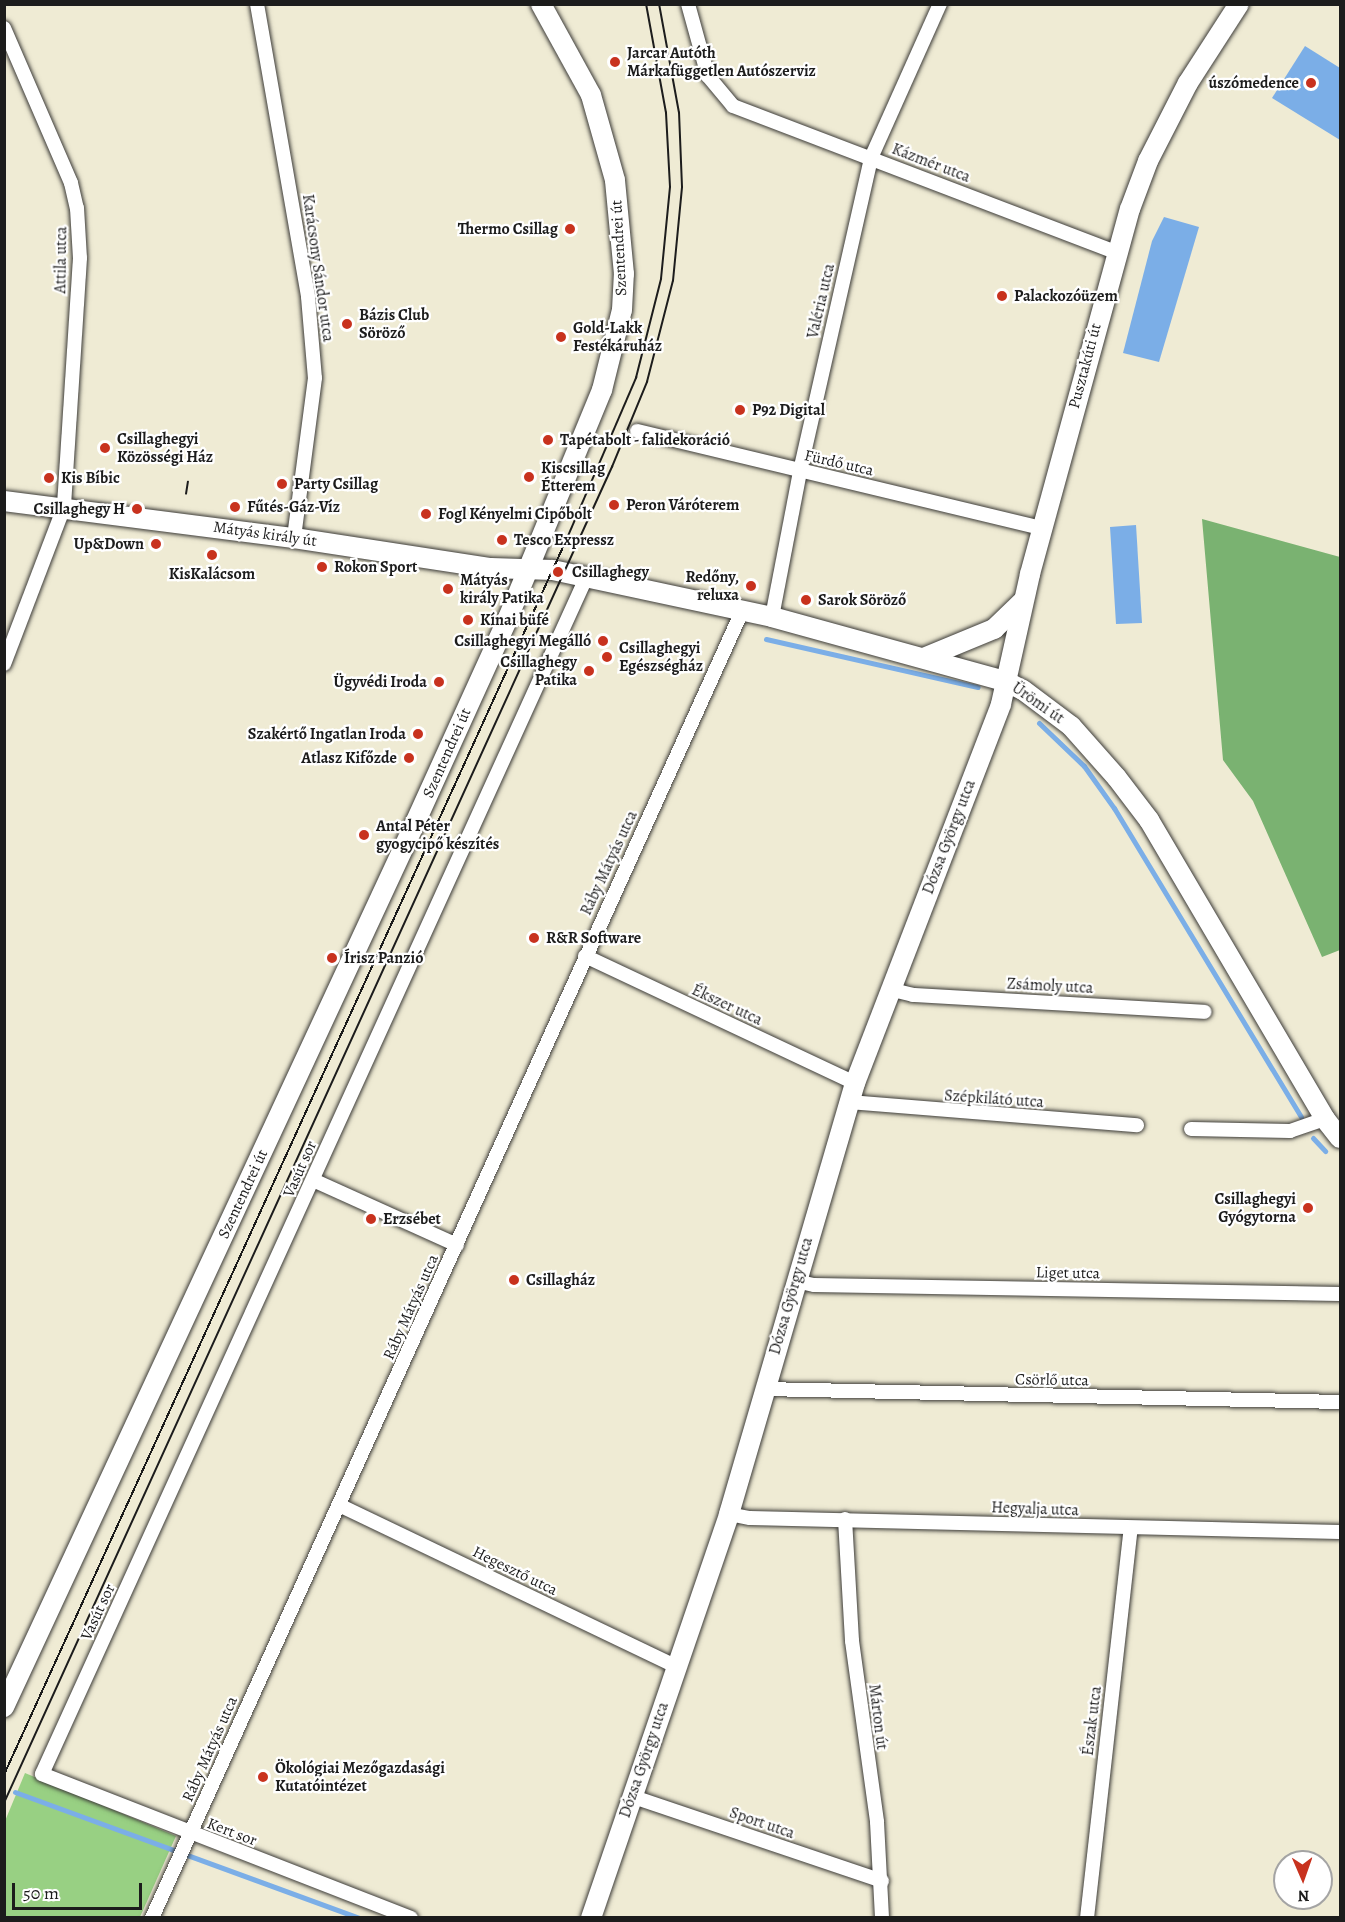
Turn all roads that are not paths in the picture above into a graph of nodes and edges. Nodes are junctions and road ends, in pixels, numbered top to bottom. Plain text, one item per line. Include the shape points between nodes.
1 (257, 4) edge
2 (541, 4) edge
3 (688, 4) edge
4 (940, 4) edge
5 (1239, 4) edge
6 (4, 28) edge
7 (871, 158) junction
8 (1117, 253) junction
9 (636, 431) dead end
10 (800, 471) junction
11 (4, 501) edge
12 (64, 507) junction
13 (1033, 526) dead end
14 (294, 538) junction
15 (525, 571) junction
16 (586, 578) junction
17 (1023, 602) junction
18 (742, 611) junction
19 (772, 617) junction
20 (926, 657) junction
21 (4, 664) edge
22 (1005, 681) junction
23 (585, 956) junction
24 (892, 990) junction
25 (1205, 1012) dead end
26 (855, 1083) junction
27 (849, 1102) junction
28 (1325, 1119) junction
29 (1137, 1125) dead end
30 (1191, 1128) dead end
31 (1341, 1138) edge
32 (313, 1180) junction
33 (457, 1245) junction
34 (795, 1281) junction
35 (1341, 1294) edge
36 (764, 1389) junction
37 (1341, 1402) edge
38 (339, 1505) junction
39 (729, 1514) junction
40 (845, 1519) junction
41 (1131, 1528) junction
42 (1341, 1532) edge
43 (677, 1667) junction
44 (4, 1707) edge
45 (42, 1774) joint
46 (631, 1796) junction
47 (185, 1846) junction
48 (882, 1881) junction
49 (152, 1917) edge
50 (411, 1917) edge
51 (591, 1917) edge
52 (882, 1917) edge
53 (1087, 1917) edge

1 - 14 street, Karácsony Sándor utca via 308,297 315,378
2 - 15 street, Szentendrei út via 591,95 605,137 615,180 624,274 622,310 602,390
3 - 7 street, Kázmér utca via 708,76 733,106
4 - 7 street, Valéria utca
5 - 8 street, Pusztakúti út via 1197,67 1148,161
6 - 12 street, Attila utca via 71,183 77,208 80,258
7 - 8 street, Kázmér utca
7 - 10 street, Valéria utca
8 - 17 street, Pusztakúti út
9 - 10 street, Fürdő utca
10 - 13 street, Fürdő utca
10 - 19 street, Valéria utca
11 - 12 street, Mátyás király út
12 - 14 street, Mátyás király út
12 - 21 street, Attila utca
14 - 15 street, Mátyás király út
15 - 16 street, Ürömi út via 553,570
15 - 44 street, Szentendrei út via 416,821
16 - 18 street, Ürömi út
16 - 32 street, Vasút sor
17 - 20 street via 994,629
17 - 22 street, Pusztakúti út
18 - 19 street, Ürömi út
18 - 23 street, Ráby Mátyás utca
19 - 20 street, Ürömi út
20 - 22 street, Ürömi út
22 - 24 street, Dózsa György utca via 994,726
22 - 28 street, Ürömi út via 1071,726 1149,820
23 - 26 street, Ékszer utca
23 - 33 street, Ráby Mátyás utca
24 - 25 street, Zsámoly utca via 913,995
24 - 26 street, Dózsa György utca
26 - 27 street, Dózsa György utca
27 - 29 street, Szépkilátó utca
27 - 34 street, Dózsa György utca
28 - 30 street via 1290,1131
28 - 31 street, Ürömi út
32 - 33 street
32 - 45 street, Vasút sor
33 - 38 street, Ráby Mátyás utca
34 - 35 street, Liget utca via 814,1285
34 - 36 street, Dózsa György utca
36 - 37 street, Csörlő utca
36 - 39 street, Dózsa György utca
38 - 43 street, Hegesztő utca
38 - 47 street, Ráby Mátyás utca
39 - 40 street, Hegyalja utca
39 - 43 street, Dózsa György utca
40 - 41 street, Hegyalja utca
40 - 48 street, Márton út via 852,1641
41 - 42 street, Hegyalja utca
41 - 53 street, Észak utca
43 - 46 street, Dózsa György utca
45 - 47 street, Kert sor
46 - 48 street, Sport utca
46 - 51 street, Dózsa György utca
47 - 49 street, Ráby Mátyás utca
47 - 50 street, Kert sor
48 - 52 street, Márton út

